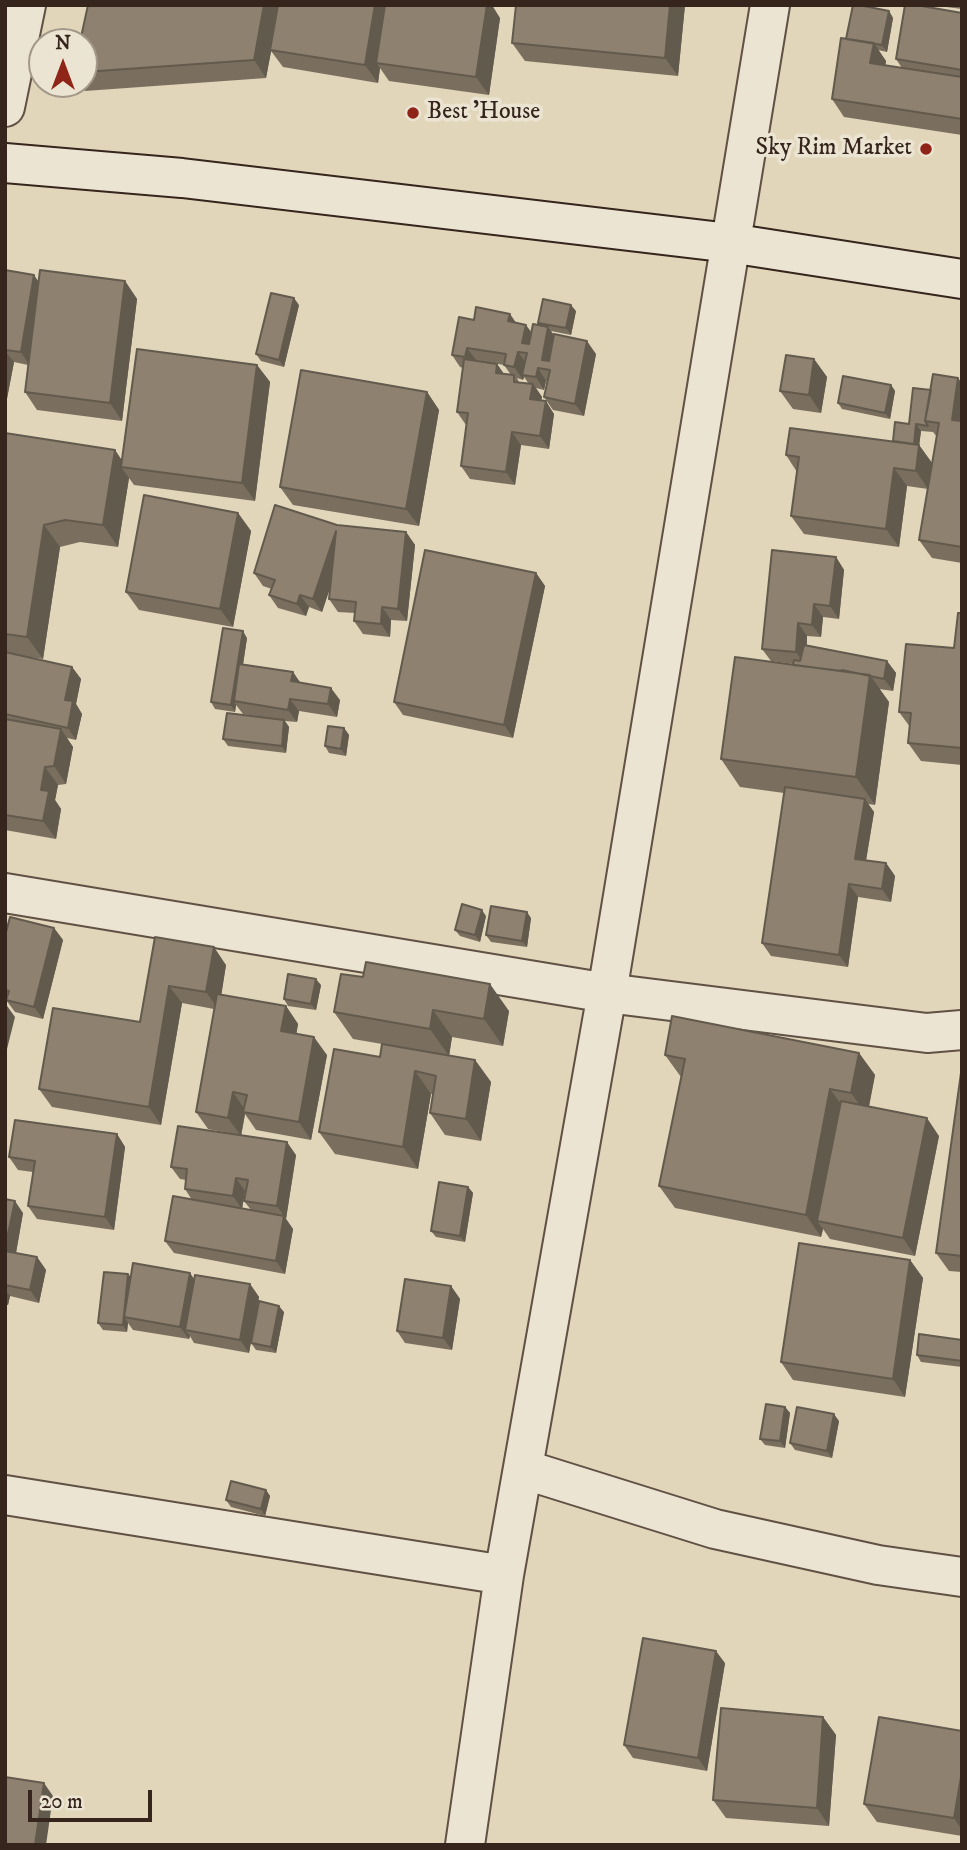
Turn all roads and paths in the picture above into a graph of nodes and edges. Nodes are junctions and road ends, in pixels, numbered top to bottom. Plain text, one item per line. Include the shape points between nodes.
1 (26, 5) edge
2 (770, 5) edge
3 (5, 107) edge
4 (5, 163) edge
5 (730, 243) junction
6 (962, 279) edge
7 (5, 893) edge
8 (607, 993) junction
9 (962, 1030) edge
10 (523, 1469) junction
11 (5, 1495) edge
12 (504, 1575) junction
13 (962, 1577) edge
14 (465, 1845) edge

1 - 3 street
2 - 5 street
4 - 5 street via 182,177
5 - 6 street
5 - 8 street
7 - 8 street
8 - 9 street via 926,1032
8 - 10 street
10 - 12 street
10 - 13 street via 715,1529 878,1565
11 - 12 street
12 - 14 street

